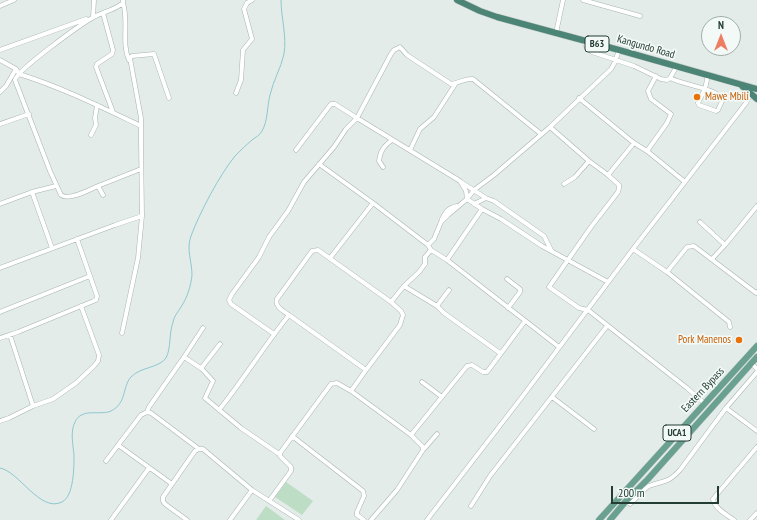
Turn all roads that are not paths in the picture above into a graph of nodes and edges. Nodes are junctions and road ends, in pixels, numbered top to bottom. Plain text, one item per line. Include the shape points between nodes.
1 (14, 0) edge
2 (94, 0) edge
3 (252, 0) edge
4 (457, 0) edge
5 (563, 0) edge
6 (583, 0) edge
7 (123, 2) edge
8 (0, 6) edge
9 (103, 13) junction
10 (640, 16) dead end
11 (93, 17) junction
12 (556, 33) junction
13 (584, 40) junction
14 (0, 50) edge
15 (619, 50) junction
16 (637, 55) junction
17 (0, 60) edge
18 (130, 61) junction
19 (616, 61) junction
20 (634, 66) junction
21 (677, 66) junction
22 (17, 72) junction
23 (708, 75) junction
24 (656, 76) junction
25 (670, 78) junction
26 (456, 84) junction
27 (740, 84) junction
28 (705, 89) junction
29 (757, 89) edge
30 (0, 92) edge
31 (236, 93) dead end
32 (751, 93) junction
33 (169, 98) dead end
34 (579, 98) junction
35 (757, 98) edge
36 (97, 105) junction
37 (113, 113) junction
38 (29, 114) junction
39 (357, 118) junction
40 (0, 124) edge
41 (141, 126) junction
42 (550, 126) junction
43 (91, 134) dead end
44 (541, 134) junction
45 (392, 140) junction
46 (634, 143) junction
47 (296, 150) dead end
48 (410, 150) junction
49 (647, 151) junction
50 (589, 161) junction
51 (319, 164) junction
52 (383, 167) dead end
53 (141, 169) junction
54 (608, 175) junction
55 (460, 181) junction
56 (685, 182) junction
57 (564, 184) dead end
58 (56, 186) junction
59 (98, 186) junction
60 (474, 190) junction
61 (32, 192) junction
62 (103, 194) dead end
63 (486, 198) junction
64 (467, 199) junction
65 (373, 203) junction
66 (0, 204) edge
67 (474, 204) junction
68 (757, 206) edge
69 (482, 209) junction
70 (142, 216) junction
71 (700, 222) dead end
72 (78, 239) junction
73 (428, 245) junction
74 (726, 245) junction
75 (52, 248) junction
76 (632, 249) junction
77 (431, 250) junction
78 (552, 250) junction
79 (330, 258) junction
80 (569, 259) junction
81 (712, 259) junction
82 (447, 260) junction
83 (0, 268) edge
84 (666, 272) junction
85 (90, 276) junction
86 (508, 279) dead end
87 (608, 282) junction
88 (404, 286) junction
89 (449, 290) dead end
90 (757, 292) edge
91 (392, 302) junction
92 (81, 306) junction
93 (436, 306) junction
94 (508, 308) junction
95 (588, 310) junction
96 (0, 312) edge
97 (289, 315) junction
98 (526, 321) junction
99 (607, 326) junction
100 (730, 327) dead end
101 (203, 328) dead end
102 (122, 333) dead end
103 (274, 334) junction
104 (10, 335) junction
105 (0, 338) edge
106 (220, 344) dead end
107 (757, 346) edge
108 (559, 347) junction
109 (500, 353) junction
110 (184, 357) junction
111 (757, 357) edge
112 (751, 363) junction
113 (757, 368) edge
114 (202, 369) junction
115 (366, 370) junction
116 (757, 372) edge
117 (422, 382) dead end
118 (351, 391) junction
119 (442, 397) junction
120 (552, 397) junction
121 (704, 403) junction
122 (34, 406) junction
123 (726, 408) junction
124 (219, 410) junction
125 (147, 412) junction
126 (696, 413) junction
127 (702, 418) junction
128 (0, 421) edge
129 (594, 429) dead end
130 (757, 431) edge
131 (437, 434) dead end
132 (411, 435) junction
133 (292, 436) junction
134 (118, 445) junction
135 (757, 447) edge
136 (199, 449) junction
137 (424, 449) junction
138 (279, 454) junction
139 (106, 460) dead end
140 (149, 468) junction
141 (172, 484) junction
142 (252, 490) junction
143 (269, 500) junction
144 (626, 501) junction
145 (471, 506) dead end
146 (757, 514) edge
147 (111, 520) edge
148 (187, 520) edge
149 (230, 520) edge
150 (299, 520) edge
151 (364, 520) edge
152 (371, 520) edge
153 (427, 520) edge
154 (599, 520) edge
155 (610, 520) edge
156 (734, 520) edge
157 (750, 520) edge

1 - 8 street
2 - 11 street
3 - 31 street via 244,9 252,39 243,50 241,80
4 - 12 highway, Kangundo Road / B63 via 497,17
5 - 12 street
6 - 10 street
7 - 9 street via 116,9
7 - 18 street via 125,50
9 - 11 street
9 - 37 street via 113,50 112,54 96,67
11 - 14 street
11 - 22 street
12 - 13 highway, Kangundo Road / B63
13 - 15 highway, Kangundo Road / B63
13 - 19 street via 592,52
15 - 16 highway, Kangundo Road / B63
15 - 19 street
16 - 20 street
16 - 21 highway, Kangundo Road / B63
17 - 22 street
18 - 33 street via 132,56 154,54
18 - 41 street via 142,118
19 - 20 street
19 - 34 street via 611,69
20 - 24 street
21 - 23 highway, Kangundo Road / B63
21 - 25 street
22 - 30 street
22 - 36 street
22 - 38 street via 15,80
23 - 27 highway, Kangundo Road / B63
23 - 28 street
24 - 25 street via 667,80
24 - 49 street via 648,91 651,99 671,114
25 - 28 street via 679,83
26 - 39 street via 452,84 400,47 391,54
26 - 44 street via 465,79 473,79
26 - 48 street via 434,118 420,129
27 - 29 highway, Kangundo Road / B63
27 - 32 highway, Kangundo Road / B63
28 - 28 street via 698,103 718,110 723,99
32 - 35 highway, Kangundo Road / B63
32 - 56 street
34 - 42 street
34 - 46 street
36 - 37 street
36 - 43 street via 96,126
37 - 41 street
38 - 40 street
38 - 58 street
39 - 45 street
39 - 47 street via 331,104
39 - 51 street
41 - 53 street
42 - 44 street
42 - 50 street
44 - 60 street
45 - 48 street
45 - 52 street via 379,154 379,161
46 - 49 street
46 - 54 street
48 - 55 street
49 - 56 street
50 - 54 street
50 - 57 street via 575,177
51 - 65 street
51 - 103 street via 304,182 259,257 228,300
53 - 59 street
53 - 70 street
54 - 80 street via 618,185 618,192
55 - 60 street
55 - 64 street
56 - 76 street
58 - 59 street via 61,195 66,197
58 - 61 street
59 - 62 street
60 - 63 street
60 - 64 street
61 - 66 street
61 - 75 street
63 - 67 street
63 - 78 street via 498,203 544,236
64 - 67 street
64 - 73 street via 441,222 434,239
65 - 73 street
65 - 79 street
67 - 69 street
68 - 74 street
69 - 78 street
69 - 82 street
70 - 72 street
70 - 102 street via 138,258
71 - 74 street
72 - 75 street
72 - 85 street
73 - 77 street
74 - 81 street
75 - 83 street
76 - 84 street
76 - 87 street
77 - 82 street
77 - 88 street via 425,257 425,264
78 - 80 street
79 - 91 street
79 - 97 street via 318,250 312,251 277,299 277,305
80 - 87 street
80 - 95 street via 549,287 579,308
81 - 84 street via 694,246 690,246
81 - 90 street
82 - 94 street
84 - 100 street via 729,322
85 - 92 street via 96,300
85 - 96 street
86 - 94 street via 520,289 520,292
87 - 95 street
88 - 91 street
88 - 93 street
89 - 93 street
91 - 115 street via 403,314 402,321
92 - 104 street
92 - 122 street via 99,355 98,361 76,383 53,399
93 - 109 street
94 - 98 street
95 - 99 street
95 - 108 street
97 - 103 street
97 - 115 street
98 - 108 street
98 - 109 street
99 - 120 street
99 - 121 street
101 - 110 street
103 - 124 street
104 - 105 street
104 - 122 street
106 - 114 street
107 - 121 main road, Eastern Bypass / UCA1
108 - 153 street
109 - 119 street via 485,373 467,366
110 - 114 street
110 - 125 street
111 - 112 main road, Eastern Bypass / UCA1
112 - 113 street
112 - 127 main road, Eastern Bypass / UCA1
114 - 124 street via 213,381 205,398
115 - 118 street
116 - 123 street
117 - 119 street
118 - 132 street
118 - 133 street via 337,383 331,384
119 - 132 street
120 - 129 street
120 - 145 street via 490,476
121 - 126 main road, Eastern Bypass / UCA1
122 - 128 street
123 - 130 street
123 - 144 street via 674,477 648,487 630,504
124 - 138 street
125 - 134 street
125 - 136 street
126 - 127 main road
126 - 154 main road, Eastern Bypass / UCA1
127 - 144 main road, Eastern Bypass / UCA1
131 - 137 street
132 - 137 street
133 - 138 street
133 - 151 street via 363,491 364,496 357,515
134 - 139 street
134 - 140 street
135 - 156 street via 713,499 713,502
136 - 141 street
136 - 142 street via 203,449
137 - 152 street via 397,490
138 - 143 street via 290,465 291,471
140 - 141 street
140 - 147 street
141 - 148 street via 163,501
142 - 143 street
142 - 149 street
143 - 150 street
144 - 155 main road, Eastern Bypass / UCA1
146 - 157 street

